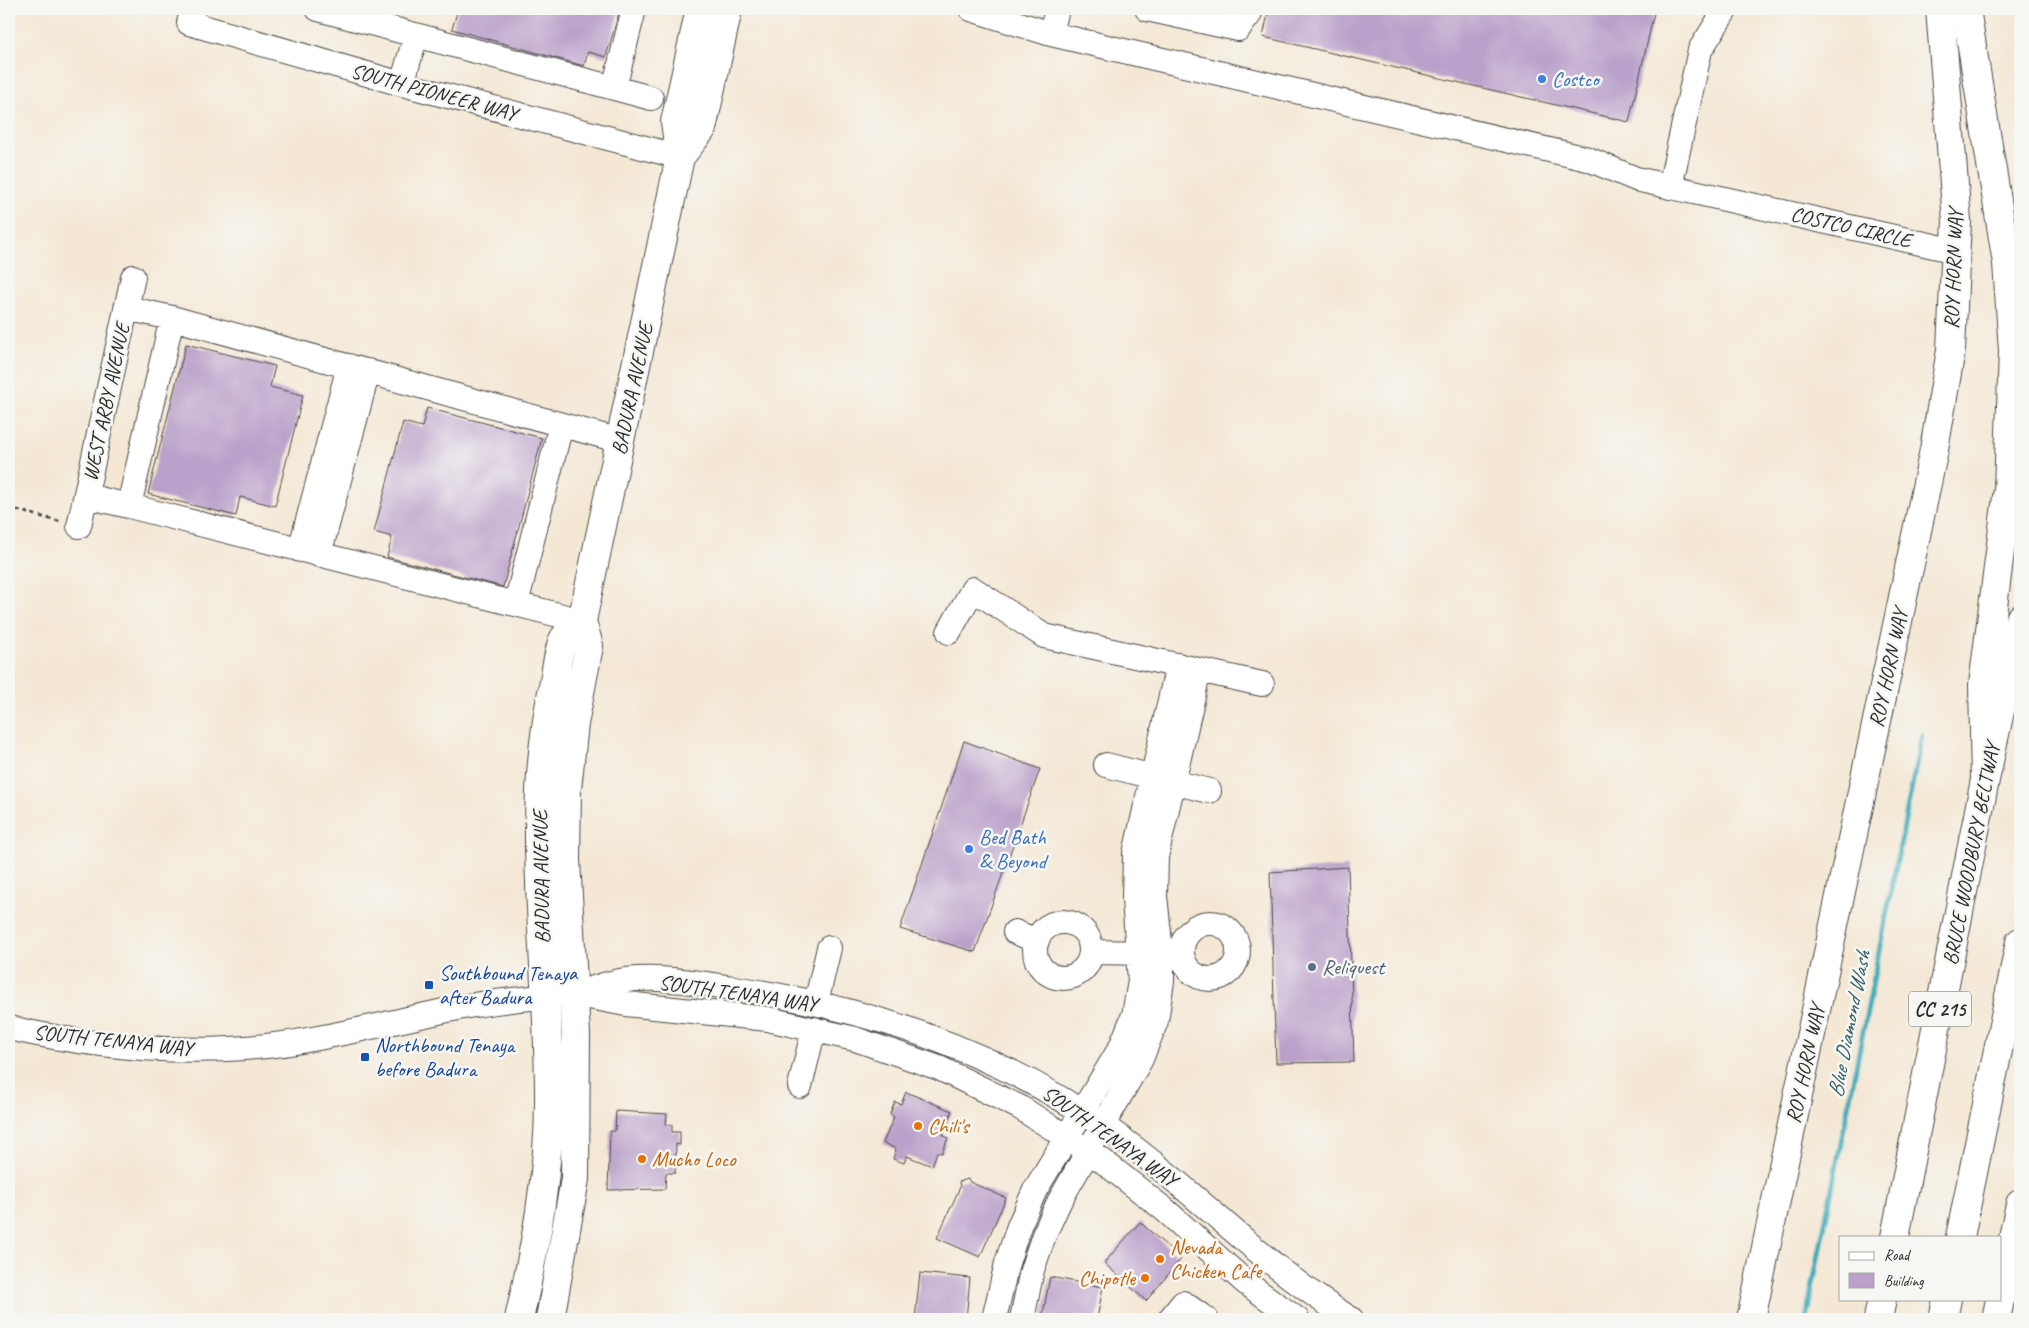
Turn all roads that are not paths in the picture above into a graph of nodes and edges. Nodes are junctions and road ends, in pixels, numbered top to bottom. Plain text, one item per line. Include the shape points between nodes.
1 (318, 9) edge
2 (634, 9) edge
3 (700, 9) edge
4 (728, 9) edge
5 (971, 9) edge
6 (1057, 9) edge
7 (1146, 9) edge
8 (1250, 9) edge
9 (1726, 9) edge
10 (1940, 9) edge
11 (1966, 9) edge
12 (191, 16) edge
13 (1051, 34) junction
14 (416, 35) junction
15 (402, 84) junction
16 (614, 88) junction
17 (651, 98) dead end
18 (680, 157) junction
19 (1670, 187) junction
20 (1956, 251) junction
21 (133, 277) dead end
22 (126, 308) junction
23 (172, 318) junction
24 (359, 368) junction
25 (561, 425) junction
26 (621, 441) junction
27 (86, 496) junction
28 (129, 506) junction
29 (79, 526) road end
30 (310, 552) junction
31 (516, 604) junction
32 (2020, 619) edge
33 (582, 621) junction
34 (950, 632) dead end
35 (1188, 668) junction
36 (1262, 684) dead end
37 (1106, 765) dead end
38 (1163, 779) junction
39 (1985, 780) junction
40 (1209, 791) dead end
41 (1015, 932) dead end
42 (1037, 941) junction
43 (2020, 942) edge
44 (829, 948) dead end
45 (1091, 952) junction
46 (1161, 953) junction
47 (2016, 968) edge
48 (573, 994) junction
49 (546, 996) junction
50 (816, 1003) junction
51 (9, 1028) edge
52 (814, 1029) junction
53 (800, 1086) dead end
54 (1082, 1112) junction
55 (1103, 1126) junction
56 (1067, 1137) junction
57 (1089, 1151) junction
58 (2020, 1204) edge
59 (1895, 1236) edge
60 (1960, 1236) edge
61 (2002, 1290) edge
62 (1882, 1300) edge
63 (1947, 1300) edge
64 (2000, 1300) edge
65 (519, 1319) edge
66 (550, 1319) edge
67 (994, 1319) edge
68 (1022, 1319) edge
69 (1170, 1319) edge
70 (1206, 1319) edge
71 (1297, 1319) edge
72 (1351, 1319) edge
73 (1751, 1319) edge
74 (1878, 1319) edge
75 (1943, 1319) edge
76 (1996, 1319) edge

1 - 14 street
2 - 16 street
3 - 18 main road, BADURA AVENUE via 675,122
4 - 18 main road, BADURA AVENUE via 702,129
5 - 13 street, COSTCO CIRCLE
6 - 13 street
7 - 8 street via 1238,29
9 - 19 street via 1700,50
10 - 20 main road, ROY HORN WAY via 1957,221
11 - 39 main road via 2007,263 2013,350 2008,489 1983,685
12 - 15 street, SOUTH PIONEER WAY
13 - 19 street, COSTCO CIRCLE via 1588,159 1636,179
14 - 15 street
14 - 16 street
15 - 18 street, SOUTH PIONEER WAY
16 - 17 street
18 - 26 main road, BADURA AVENUE
19 - 20 street, COSTCO CIRCLE
20 - 73 main road, ROY HORN WAY via 1950,350 1934,450
21 - 22 street, WEST ARBY AVENUE
22 - 23 street
22 - 27 street, WEST ARBY AVENUE
23 - 24 street
23 - 28 street
24 - 25 street
24 - 30 street
25 - 26 street
25 - 31 street
26 - 33 main road, BADURA AVENUE
27 - 28 street
27 - 29 street, WEST ARBY AVENUE
28 - 30 street
30 - 31 street
31 - 33 street
32 - 39 main road, BRUCE WOODBURY BELTWAY / CC 215
33 - 48 main road, BADURA AVENUE via 589,646 574,724 567,789 566,860
33 - 49 main road, BADURA AVENUE via 563,640 543,751 538,858
34 - 35 street via 973,589 1044,636
35 - 36 street
35 - 38 street
37 - 38 street
38 - 40 street
38 - 46 street via 1135,854 1133,877
39 - 59 main road, BRUCE WOODBURY BELTWAY / CC 215
41 - 42 street
42 - 45 street via 1048,927 1065,922 1074,924 1087,935
42 - 45 street via 1037,960 1057,978 1076,975 1089,962
43 - 47 main road, CC 215
44 - 50 street
45 - 46 street
46 - 54 street via 1138,998 1128,1031
46 - 55 street via 1160,1001 1151,1034 1141,1059
47 - 60 main road, CC 215
48 - 49 street, SOUTH TENAYA WAY
48 - 50 street, SOUTH TENAYA WAY via 625,980 681,980
48 - 52 street, SOUTH TENAYA WAY via 626,1004 768,1019
48 - 66 main road, BADURA AVENUE via 577,1110 575,1179
49 - 51 street, SOUTH TENAYA WAY via 471,1006 344,1034 234,1048 184,1050 146,1047
49 - 65 main road, BADURA AVENUE via 549,1104 546,1158 538,1226
50 - 54 street, SOUTH TENAYA WAY via 863,1014 950,1043 1033,1082
52 - 53 street
52 - 56 street, SOUTH TENAYA WAY via 855,1039 939,1068 1019,1107
54 - 55 street, SOUTH TENAYA WAY
54 - 56 street
55 - 57 street
55 - 72 street, SOUTH TENAYA WAY via 1184,1187 1267,1258
56 - 57 street, SOUTH TENAYA WAY
56 - 67 street via 1035,1190 1019,1226
57 - 68 street via 1059,1202 1044,1236 1032,1270
57 - 71 street, SOUTH TENAYA WAY via 1165,1210 1246,1283
58 - 61 main road
62 - 74 main road
63 - 75 main road
64 - 76 main road
69 - 70 street via 1183,1303

